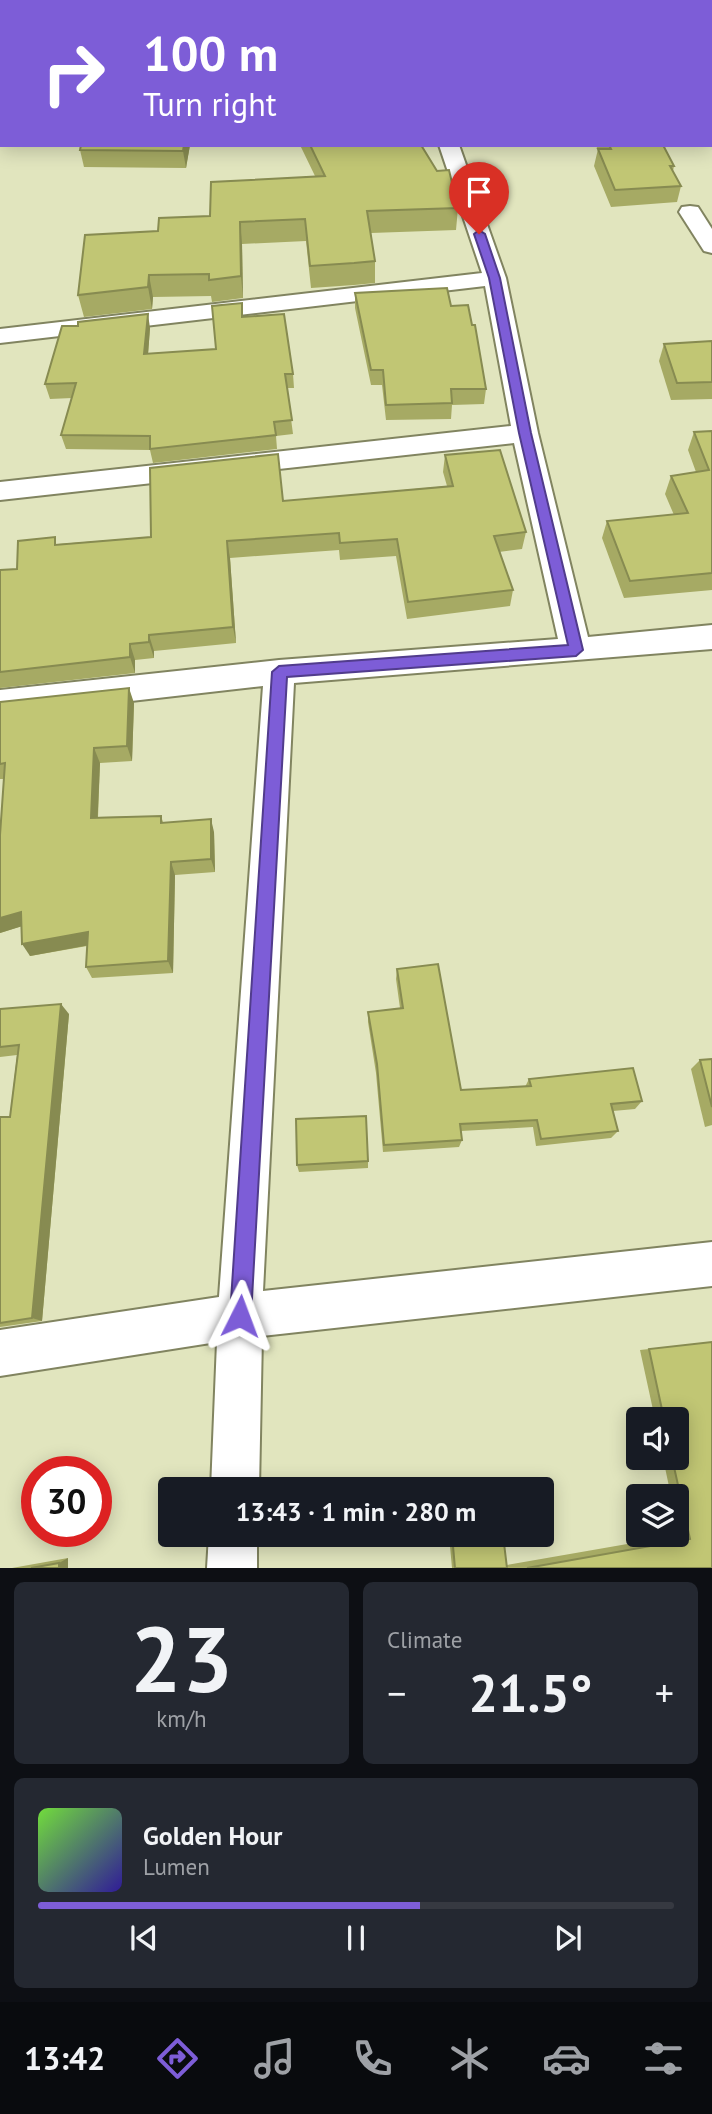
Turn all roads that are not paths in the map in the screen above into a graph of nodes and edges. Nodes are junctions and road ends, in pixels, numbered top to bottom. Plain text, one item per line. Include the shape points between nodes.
1 (450, 147) edge
2 (690, 212) dead end
3 (712, 246) edge
4 (495, 278) junction
5 (0, 335) edge
6 (525, 433) junction
7 (0, 491) edge
8 (712, 637) edge
9 (576, 650) junction
10 (279, 672) junction
11 (0, 703) edge
12 (712, 1264) edge
13 (240, 1316) junction
14 (0, 1353) edge
15 (235, 1477) edge
16 (233, 1547) edge
17 (232, 1568) edge

1 - 4 street
2 - 3 street
4 - 5 street
4 - 6 street
6 - 7 street
6 - 9 street
8 - 9 street
9 - 10 street
10 - 11 street
10 - 13 street
12 - 13 street
13 - 14 street
13 - 15 street
16 - 17 street

